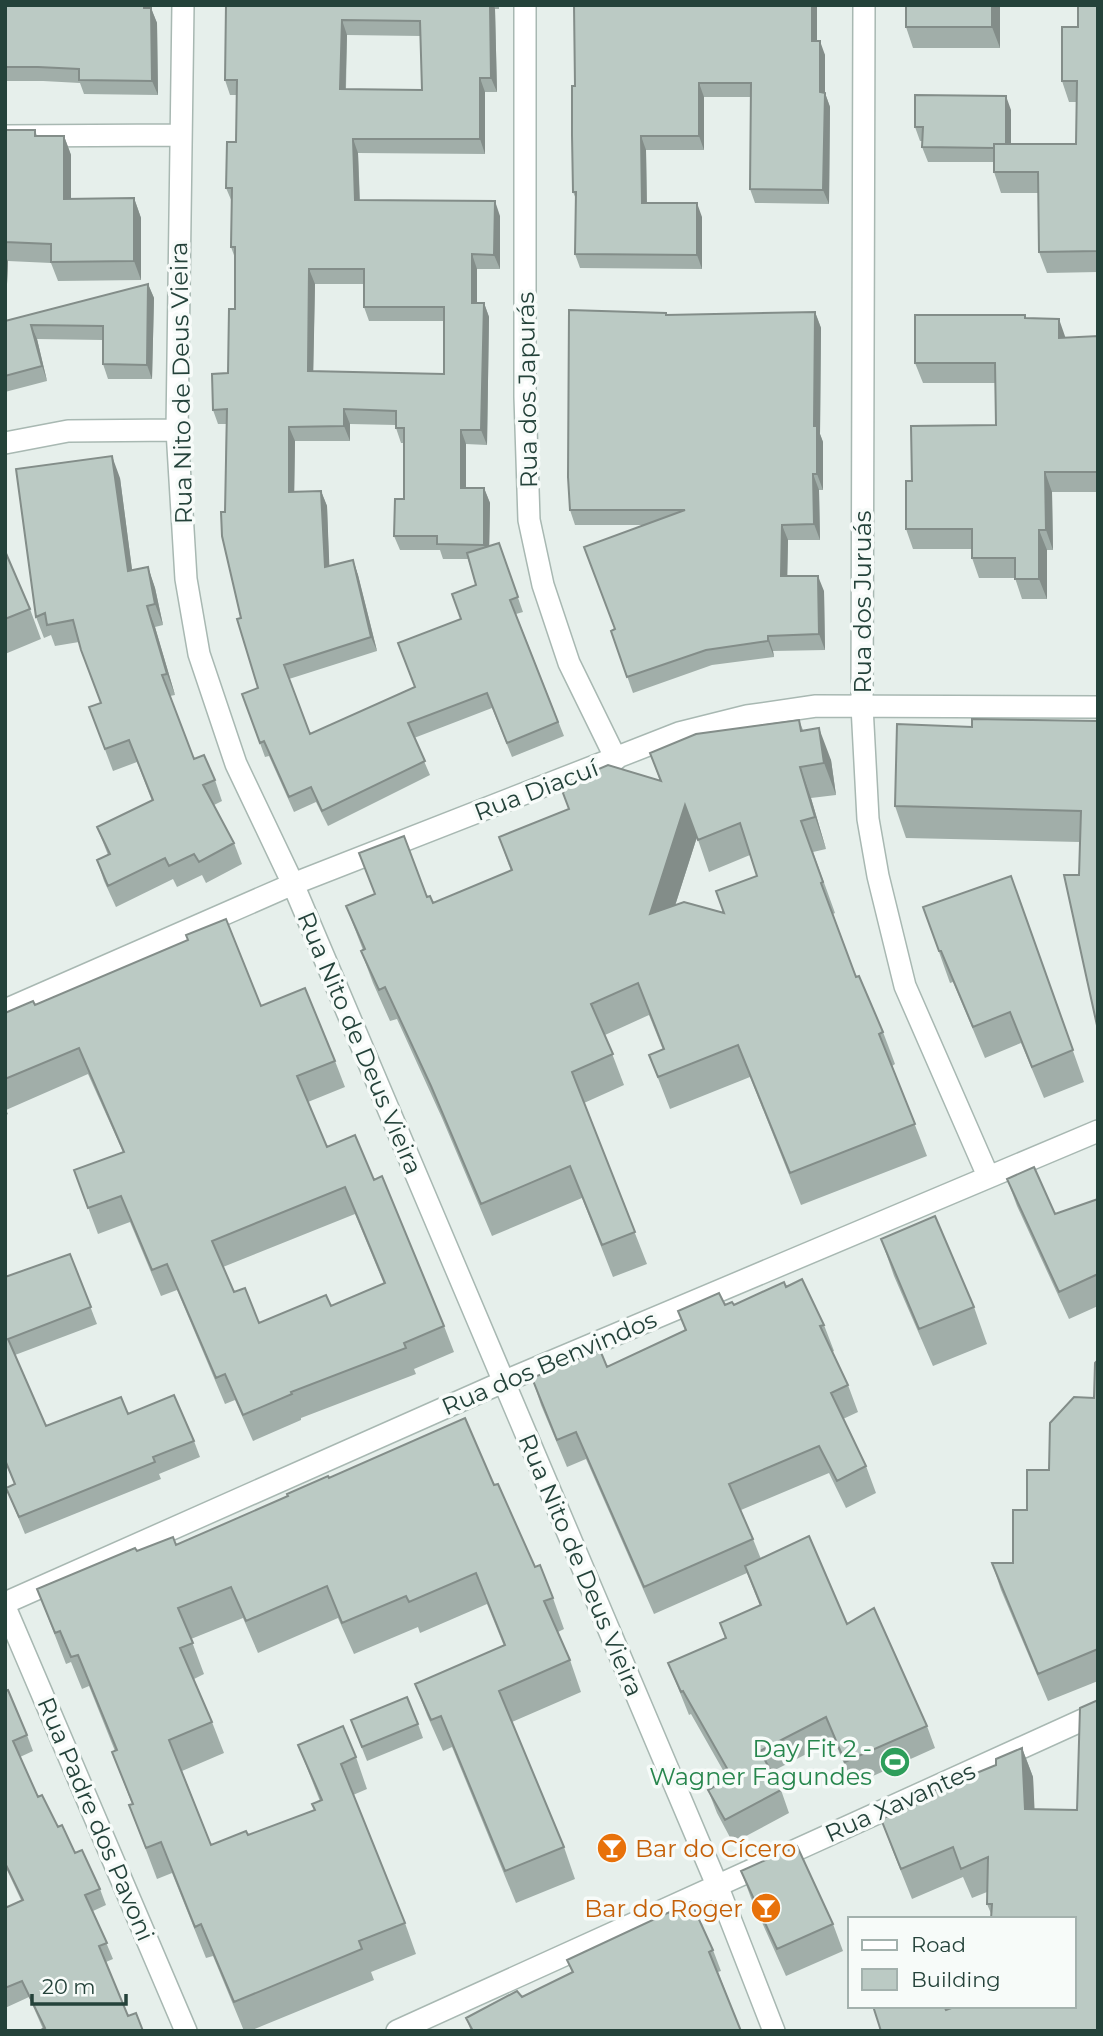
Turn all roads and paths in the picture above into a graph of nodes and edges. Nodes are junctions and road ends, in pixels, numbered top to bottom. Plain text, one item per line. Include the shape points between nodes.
1 (183, 5) edge
2 (525, 5) edge
3 (864, 5) edge
4 (181, 135) junction
5 (5, 136) edge
6 (177, 430) junction
7 (5, 443) edge
8 (862, 706) junction
9 (1098, 707) edge
10 (616, 759) junction
11 (293, 884) junction
12 (5, 1010) edge
13 (1098, 1131) edge
14 (988, 1176) junction
15 (503, 1381) junction
16 (5, 1605) edge
17 (1098, 1713) edge
18 (717, 1885) junction
19 (186, 2031) edge
20 (397, 2031) edge
21 (774, 2031) edge

1 - 4 street, Rua Nito de Deus Vieira
2 - 10 street, Rua dos Japurás via 529,520 543,585 569,663
3 - 8 street, Rua dos Juruás
4 - 5 street
4 - 6 street, Rua Nito de Deus Vieira
6 - 7 street via 68,431
6 - 11 street, Rua Nito de Deus Vieira via 186,579 199,654 236,764
8 - 9 street, Rua Diacuí
8 - 10 street, Rua Diacuí via 816,706 747,716 679,733
8 - 14 street, Rua dos Juruás via 868,819 905,986
10 - 11 street, Rua Diacuí
11 - 12 street, Rua Diacuí
11 - 15 street, Rua Nito de Deus Vieira
13 - 14 street, Rua dos Benvindos
14 - 15 street, Rua dos Benvindos
15 - 16 street, Rua dos Benvindos
15 - 18 street, Rua Nito de Deus Vieira
16 - 19 street, Rua Padre dos Pavoni
17 - 18 street, Rua Xavantes
18 - 20 street, Rua Xavantes
18 - 21 street, Rua Nito de Deus Vieira

